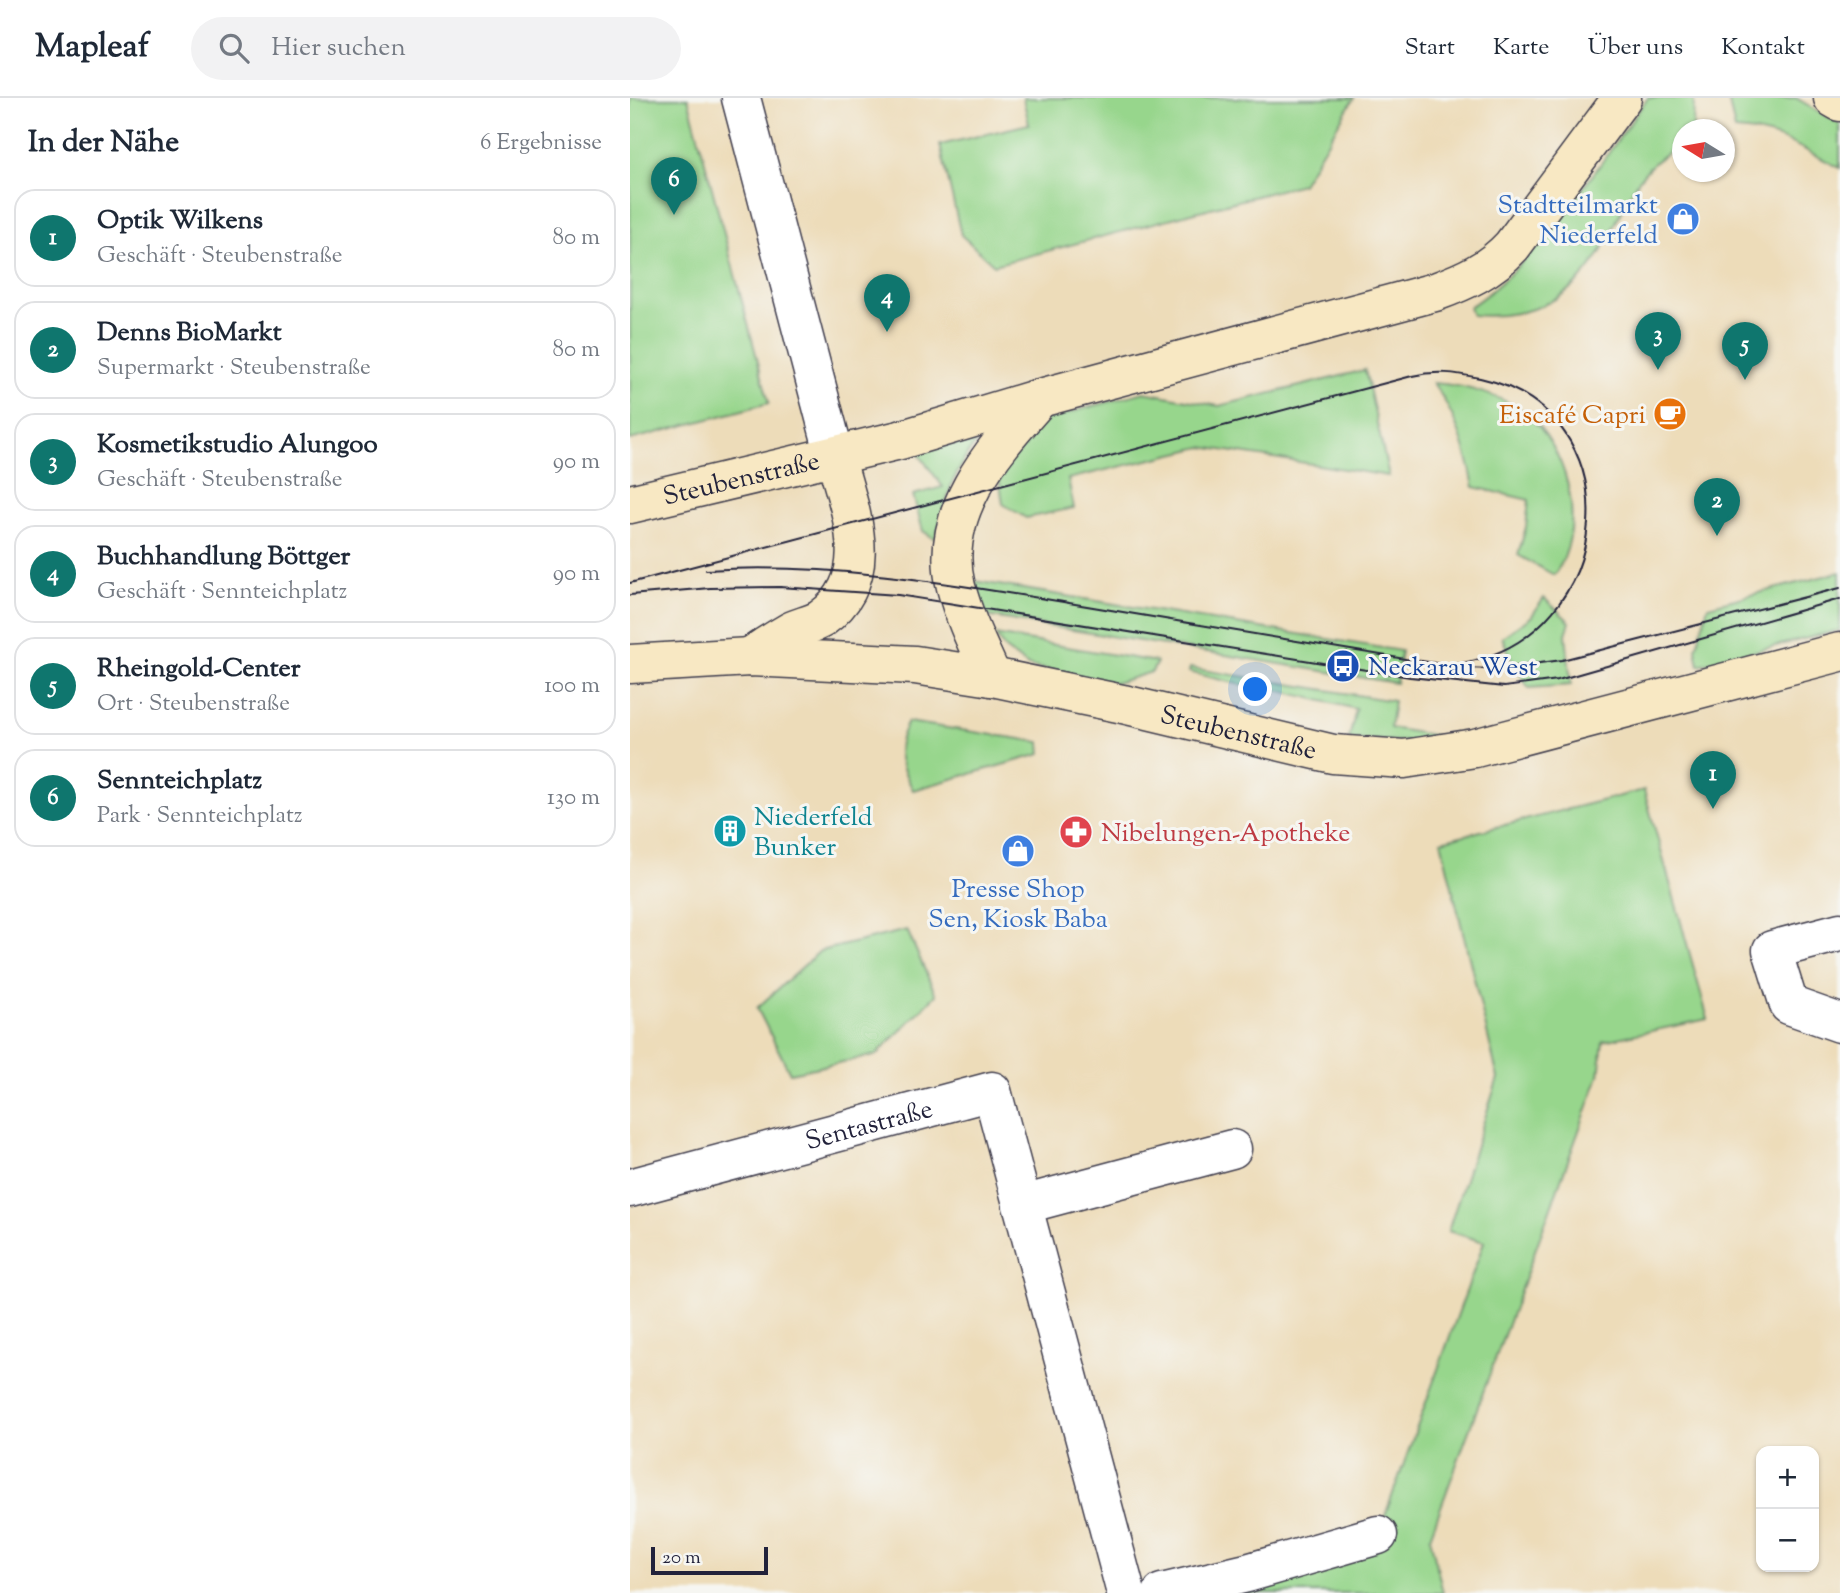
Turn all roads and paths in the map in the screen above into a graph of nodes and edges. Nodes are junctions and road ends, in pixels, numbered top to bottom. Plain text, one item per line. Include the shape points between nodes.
1 (741, 98) edge
2 (1622, 98) edge
3 (1833, 98) edge
4 (1840, 102) edge
5 (1040, 398) junction
6 (835, 456) junction
7 (630, 503) edge
8 (1840, 652) edge
9 (750, 657) junction
10 (630, 664) edge
11 (992, 677) junction
12 (1840, 932) edge
13 (1840, 1023) edge
14 (1232, 1149) dead end
15 (630, 1188) edge
16 (1021, 1205) junction
17 (1378, 1535) dead end
18 (1126, 1593) edge
19 (1162, 1593) edge

1 - 6 street
2 - 5 street, Steubenstraße via 1512,246 1473,278 1326,323
3 - 4 street
5 - 6 street, Steubenstraße
5 - 11 street via 984,462 966,497 957,529 955,585
6 - 7 street, Steubenstraße
6 - 9 street via 856,530 857,562 850,582 821,619 793,630
8 - 11 street, Steubenstraße via 1475,748 1404,759 1333,754
9 - 10 street, Steubenstraße
9 - 11 street, Steubenstraße via 915,665
12 - 13 street via 1772,950 1788,1005
14 - 16 street
15 - 16 street, Sentastraße via 992,1091
16 - 18 street, Sentastraße
17 - 19 street

